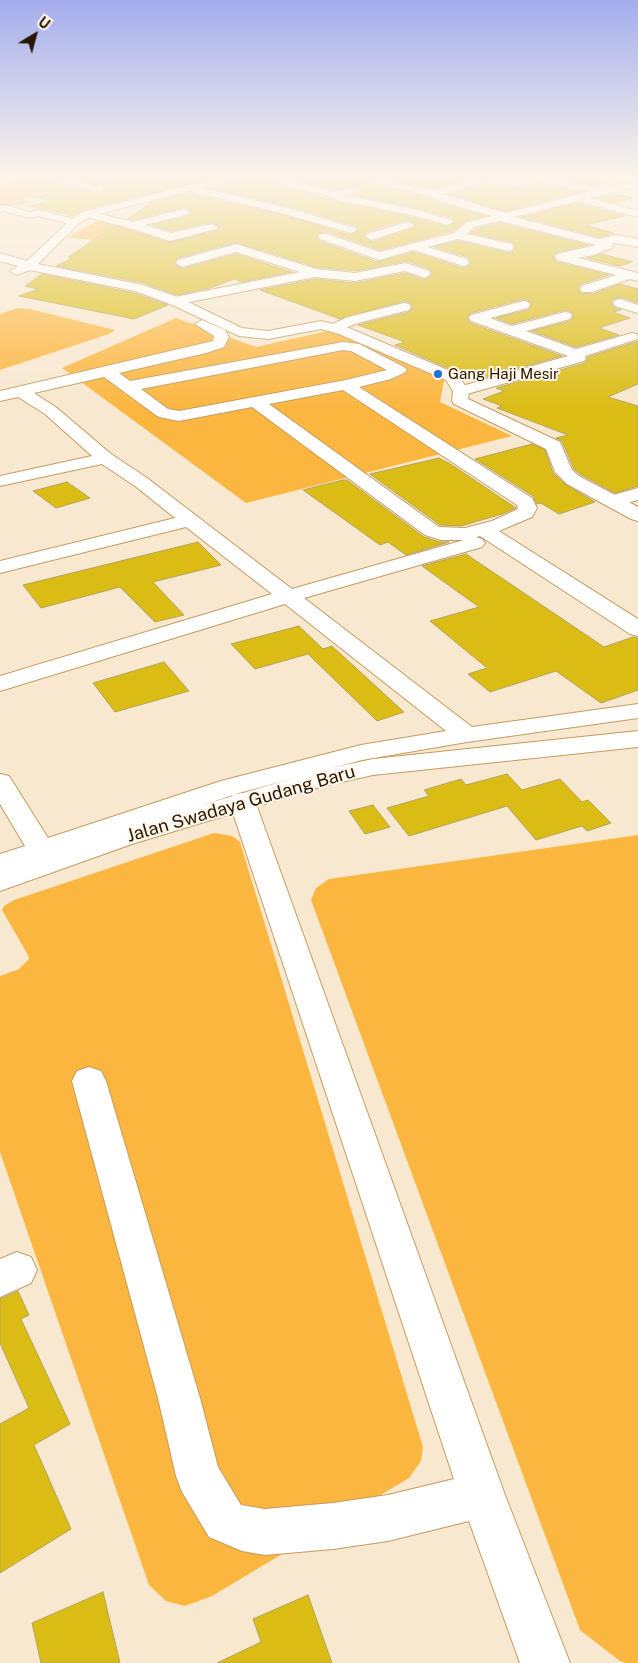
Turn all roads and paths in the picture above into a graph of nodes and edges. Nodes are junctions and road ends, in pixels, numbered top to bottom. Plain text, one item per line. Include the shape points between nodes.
1 (42, 254) edge
2 (216, 254) edge
3 (254, 254) edge
4 (372, 254) edge
5 (388, 254) edge
6 (435, 254) edge
7 (581, 254) edge
8 (379, 256) junction
9 (0, 257) edge
10 (463, 262) dead end
11 (182, 263) dead end
12 (29, 266) junction
13 (315, 272) junction
14 (7, 274) dead end
15 (425, 274) dead end
16 (633, 276) edge
17 (587, 289) dead end
18 (174, 301) junction
19 (620, 303) dead end
20 (523, 305) dead end
21 (404, 307) dead end
22 (638, 309) edge
23 (565, 316) dead end
24 (202, 324) dead end
25 (334, 328) junction
26 (512, 331) junction
27 (630, 344) dead end
28 (575, 354) junction
29 (108, 372) junction
30 (346, 385) junction
31 (130, 386) junction
32 (461, 391) junction
33 (21, 392) junction
34 (0, 396) edge
35 (254, 401) junction
36 (105, 458) junction
37 (0, 481) edge
38 (638, 494) edge
39 (613, 501) junction
40 (638, 515) edge
41 (190, 520) junction
42 (489, 534) junction
43 (0, 567) edge
44 (288, 596) junction
45 (638, 629) edge
46 (0, 684) edge
47 (638, 711) edge
48 (467, 735) junction
49 (638, 739) edge
50 (0, 782) edge
51 (242, 801) junction
52 (42, 850) junction
53 (0, 864) edge
54 (0, 881) edge
55 (89, 1081) dead end
56 (482, 1495) junction
57 (545, 1663) edge

1 - 12 street
2 - 11 street
3 - 13 street
4 - 8 street
5 - 8 street
6 - 10 street
7 - 16 street via 561,257
8 - 13 street
9 - 12 street
12 - 14 street
12 - 18 street via 138,288
13 - 15 street via 355,277 406,267
13 - 18 street
16 - 17 street
18 - 25 street via 239,332 250,334 268,335 321,325
19 - 22 street
20 - 26 street via 476,317
21 - 25 street
23 - 26 street
24 - 29 street via 220,333 219,344
25 - 32 street via 443,373 457,382
26 - 28 street
27 - 28 street via 611,344
28 - 32 street via 580,358
29 - 31 street
29 - 33 street
30 - 31 street via 399,370 354,347 343,346
30 - 35 street
30 - 42 street via 525,502 526,513
31 - 35 street via 158,410 175,416
32 - 39 street via 460,401 554,446 564,472
33 - 34 street
33 - 36 street via 51,411
35 - 42 street via 432,532
36 - 37 street
36 - 41 street
38 - 39 street
39 - 40 street
41 - 43 street
41 - 44 street
42 - 44 street via 406,564
42 - 45 street
44 - 46 street
44 - 48 street
47 - 48 street
48 - 52 street via 361,753 230,787
49 - 51 street, Jalan Swadaya Gudang Baru via 373,767
50 - 52 street
51 - 54 street, Jalan Swadaya Gudang Baru via 122,838
51 - 56 street
52 - 53 street
55 - 56 street via 198,1476 225,1520 242,1528 265,1532 294,1530 388,1518
56 - 57 street

